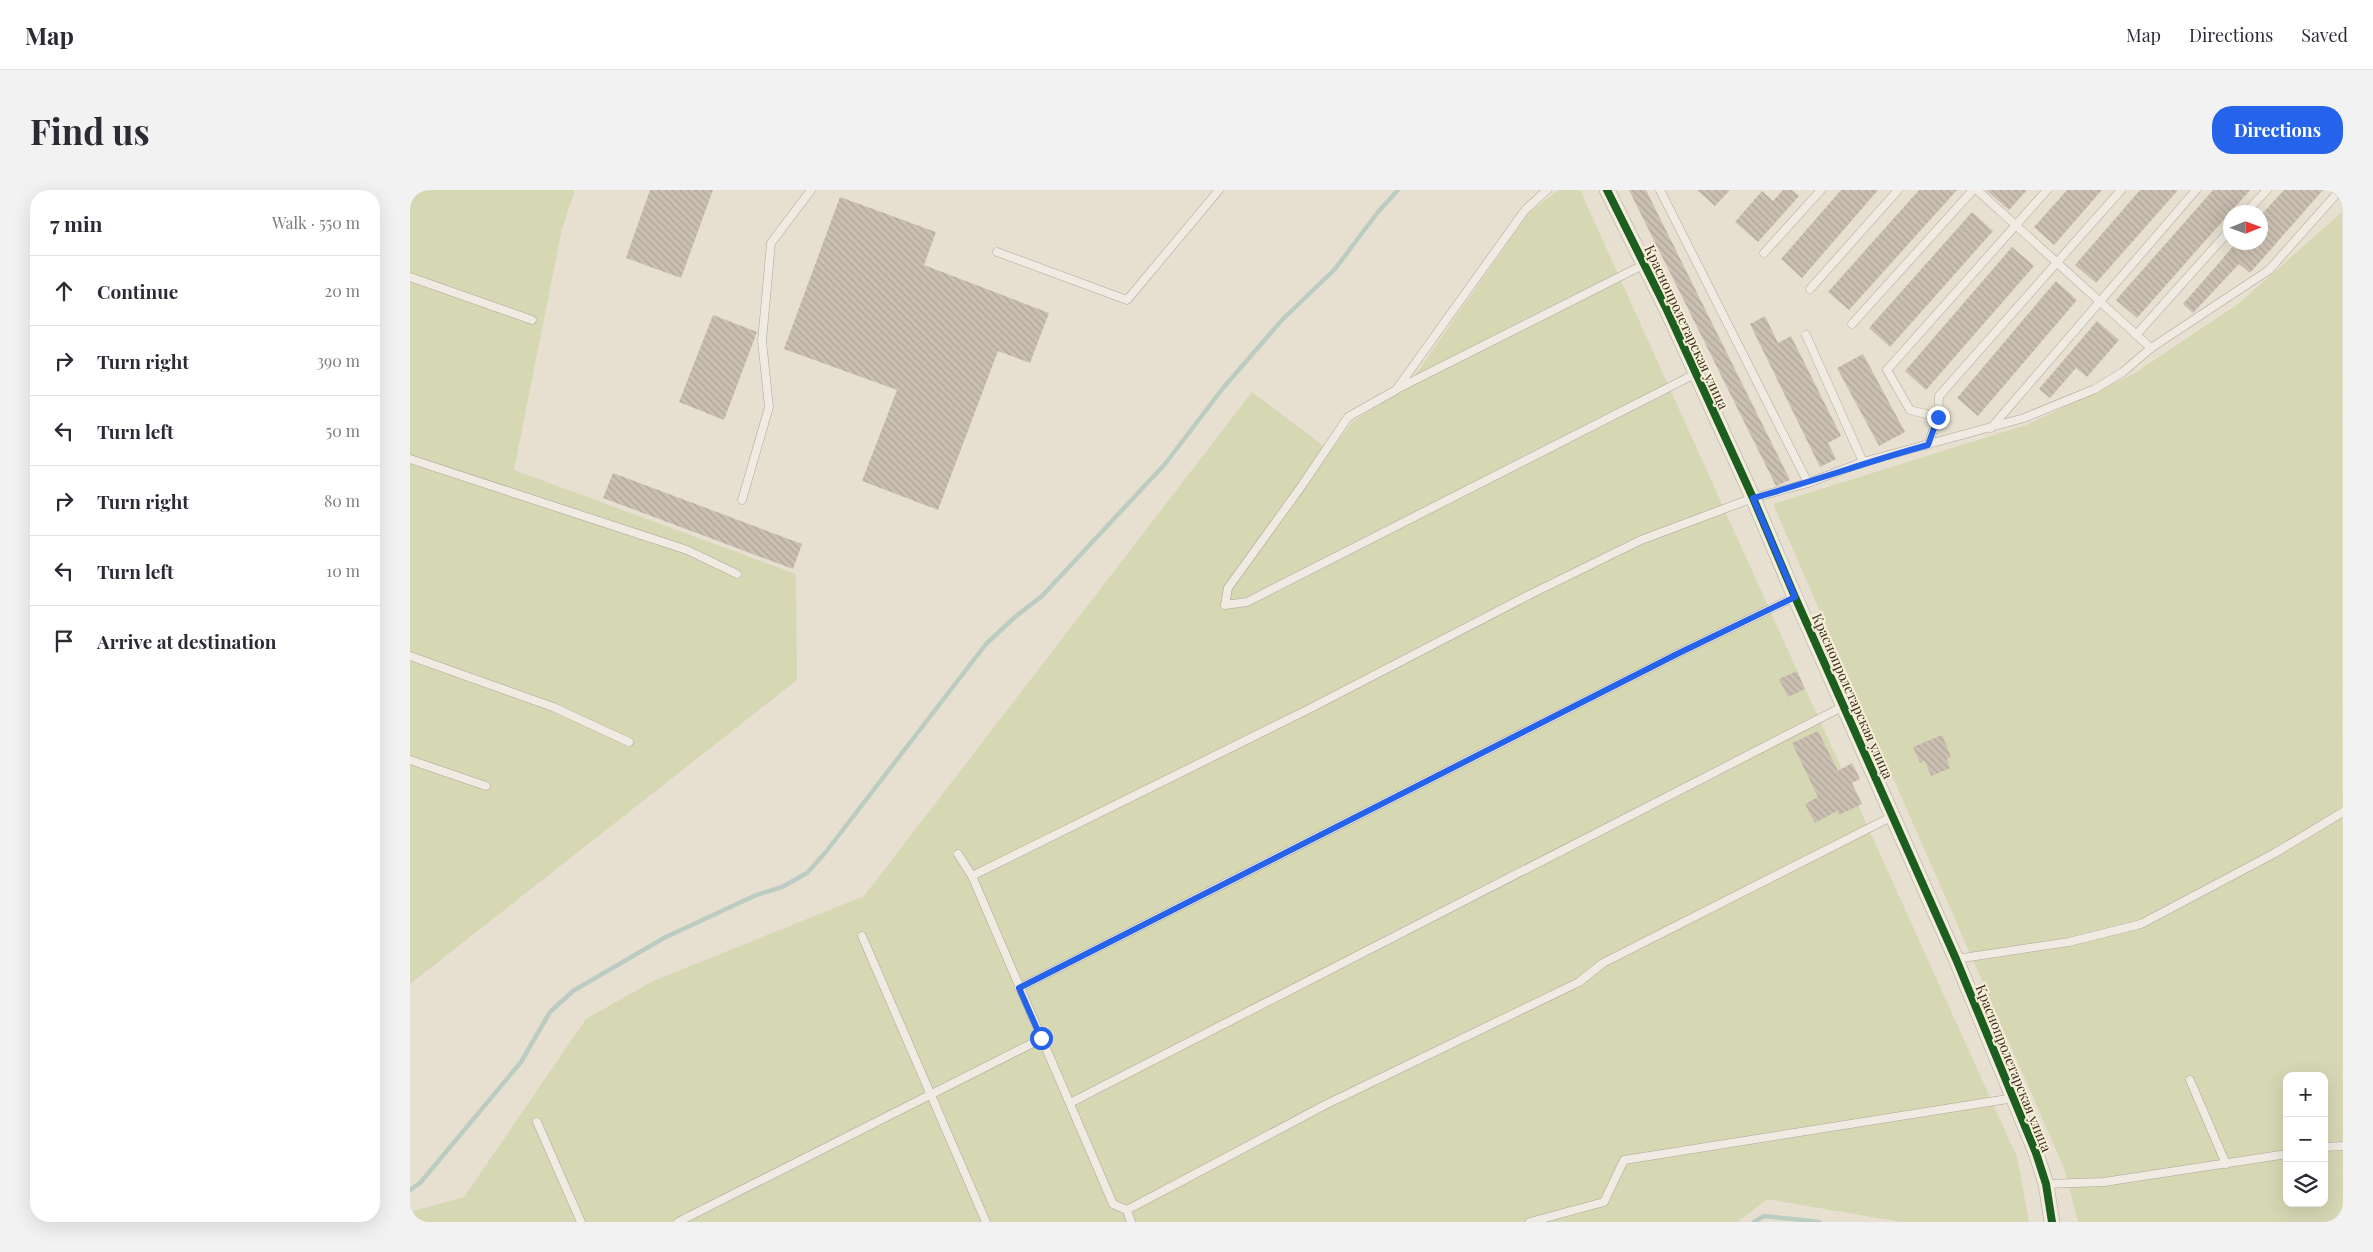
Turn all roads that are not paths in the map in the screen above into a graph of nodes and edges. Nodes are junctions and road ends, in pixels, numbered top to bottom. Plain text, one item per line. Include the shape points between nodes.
1 (811, 190) edge
2 (1219, 190) edge
3 (1546, 190) edge
4 (1607, 190) edge
5 (1660, 190) edge
6 (1821, 190) edge
7 (1898, 190) edge
8 (1973, 190) edge
9 (1977, 190) edge
10 (2047, 190) edge
11 (2121, 190) edge
12 (2196, 190) edge
13 (2266, 190) edge
14 (2340, 190) edge
15 (2252, 205) edge
16 (2016, 226) junction
17 (2223, 238) edge
18 (997, 252) dead end
19 (1764, 253) dead end
20 (2057, 263) junction
21 (1645, 264) junction
22 (410, 277) edge
23 (1810, 289) dead end
24 (2099, 301) junction
25 (532, 320) dead end
26 (1852, 324) dead end
27 (1806, 335) dead end
28 (2136, 335) junction
29 (2151, 348) junction
30 (1695, 374) junction
31 (1396, 390) junction
32 (1938, 417) junction
33 (1991, 428) junction
34 (1928, 445) junction
35 (410, 458) edge
36 (1864, 462) junction
37 (1808, 483) junction
38 (1753, 498) junction
39 (742, 500) dead end
40 (736, 574) dead end
41 (1795, 597) junction
42 (410, 656) edge
43 (1844, 706) junction
44 (629, 742) dead end
45 (410, 760) edge
46 (486, 786) dead end
47 (2343, 812) edge
48 (1893, 816) junction
49 (958, 854) dead end
50 (972, 876) junction
51 (862, 936) dead end
52 (1956, 959) junction
53 (1019, 988) junction
54 (1041, 1038) junction
55 (2190, 1080) dead end
56 (929, 1095) junction
57 (2014, 1098) junction
58 (1070, 1103) junction
59 (537, 1122) dead end
60 (2343, 1146) edge
61 (2328, 1147) edge
62 (2283, 1155) edge
63 (2226, 1164) junction
64 (2046, 1184) junction
65 (1127, 1210) junction
66 (581, 1222) edge
67 (678, 1222) edge
68 (986, 1222) edge
69 (1131, 1222) edge
70 (1530, 1222) edge
71 (2052, 1222) edge

1 - 39 lane via 771,243 762,341 770,407
2 - 18 lane via 1127,300
3 - 31 lane via 1525,210
4 - 21 street, Краснопролетарская улица
5 - 37 lane
6 - 19 lane
7 - 23 lane
8 - 26 lane
9 - 16 lane
10 - 16 lane
11 - 20 lane
12 - 24 lane
13 - 15 lane
14 - 29 lane via 2269,270
16 - 20 lane
16 - 32 lane via 1886,370 1910,410
17 - 28 lane
20 - 24 lane
20 - 32 lane via 1939,396
21 - 30 street, Краснопролетарская улица
21 - 31 lane
22 - 25 lane
24 - 28 lane
24 - 33 lane
27 - 36 lane
28 - 29 lane
29 - 33 lane via 2123,372 2095,389
30 - 31 lane via 1247,602 1225,605 1228,588 1348,417
30 - 38 street, Краснопролетарская улица
32 - 34 lane
33 - 34 lane
34 - 36 lane
35 - 40 lane via 687,550
36 - 37 lane
37 - 38 lane
38 - 41 street, Краснопролетарская улица
38 - 50 lane via 1641,540 1539,589 1309,709
41 - 43 street, Краснопролетарская улица
41 - 53 lane
42 - 44 lane via 553,707
43 - 48 street, Краснопролетарская улица
43 - 58 lane
45 - 46 lane
47 - 52 lane via 2275,853 2141,924 2069,942
48 - 52 street, Краснопролетарская улица
48 - 65 lane via 1603,963 1579,982 1325,1105
49 - 50 lane
50 - 53 lane
51 - 56 lane
52 - 57 street, Краснопролетарская улица
53 - 54 lane
54 - 56 lane
54 - 58 lane
55 - 63 lane
56 - 67 lane
56 - 68 lane
57 - 64 street, Краснопролетарская улица
57 - 70 lane via 1624,1160 1604,1202
58 - 65 lane via 1113,1204
59 - 66 lane
60 - 61 lane
62 - 63 lane
63 - 64 lane via 2104,1182
64 - 71 street, Краснопролетарская улица
65 - 69 lane

